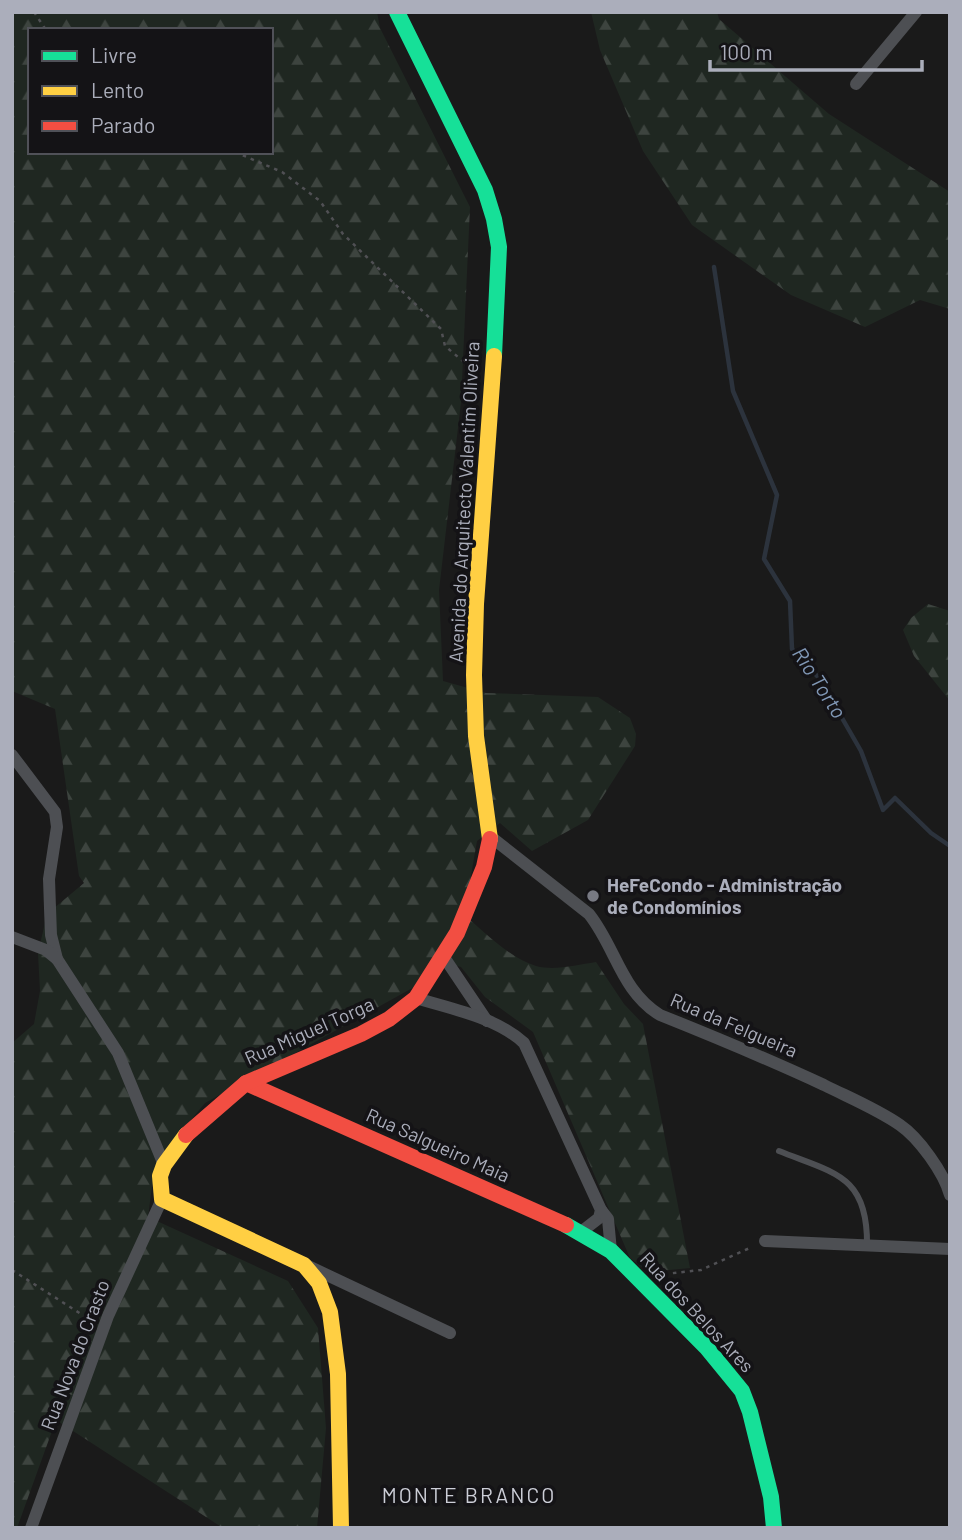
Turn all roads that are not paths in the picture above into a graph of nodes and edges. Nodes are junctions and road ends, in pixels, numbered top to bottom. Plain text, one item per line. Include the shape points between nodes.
1 (397, 12) edge
2 (916, 12) edge
3 (856, 84) dead end
4 (12, 755) edge
5 (491, 837) junction
6 (12, 937) edge
7 (443, 957) junction
8 (57, 959) junction
9 (416, 998) junction
10 (486, 1021) junction
11 (246, 1083) junction
12 (779, 1151) dead end
13 (164, 1165) junction
14 (950, 1195) edge
15 (162, 1199) junction
16 (601, 1210) junction
17 (581, 1232) junction
18 (765, 1241) road end
19 (867, 1245) junction
20 (950, 1249) edge
21 (611, 1251) junction
22 (304, 1265) junction
23 (450, 1333) dead end
24 (31, 1528) edge
25 (341, 1528) edge
26 (774, 1528) edge

1 - 5 street, Avenida do Arquitecto Valentim Oliveira via 485,190 499,247 474,675 476,736
2 - 3 street
4 - 8 street via 55,812 49,879 51,936
5 - 7 street, Avenida do Arquitecto Valentim Oliveira via 471,902
5 - 14 street, Rua da Felgueira via 589,914 646,1006 875,1109 903,1127 925,1152
6 - 8 street
7 - 9 street, Avenida do Arquitecto Valentim Oliveira
7 - 10 street
8 - 13 street via 118,1053
9 - 10 street
9 - 11 street, Rua Miguel Torga via 360,1034
10 - 16 street via 524,1043
11 - 13 street, Rua Miguel Torga via 182,1139
11 - 17 street, Rua Salgueiro Maia
12 - 19 lane via 837,1174 855,1189 867,1224
13 - 15 street
15 - 22 street
15 - 24 street, Rua Nova do Crasto via 104,1327
16 - 17 street via 599,1218
16 - 21 street via 608,1219
17 - 21 street, Rua Salgueiro Maia
18 - 19 street
19 - 20 street
21 - 26 street, Rua dos Belos Ares via 706,1347 742,1391 771,1497
22 - 23 street
22 - 25 street via 319,1283 331,1312 338,1374

